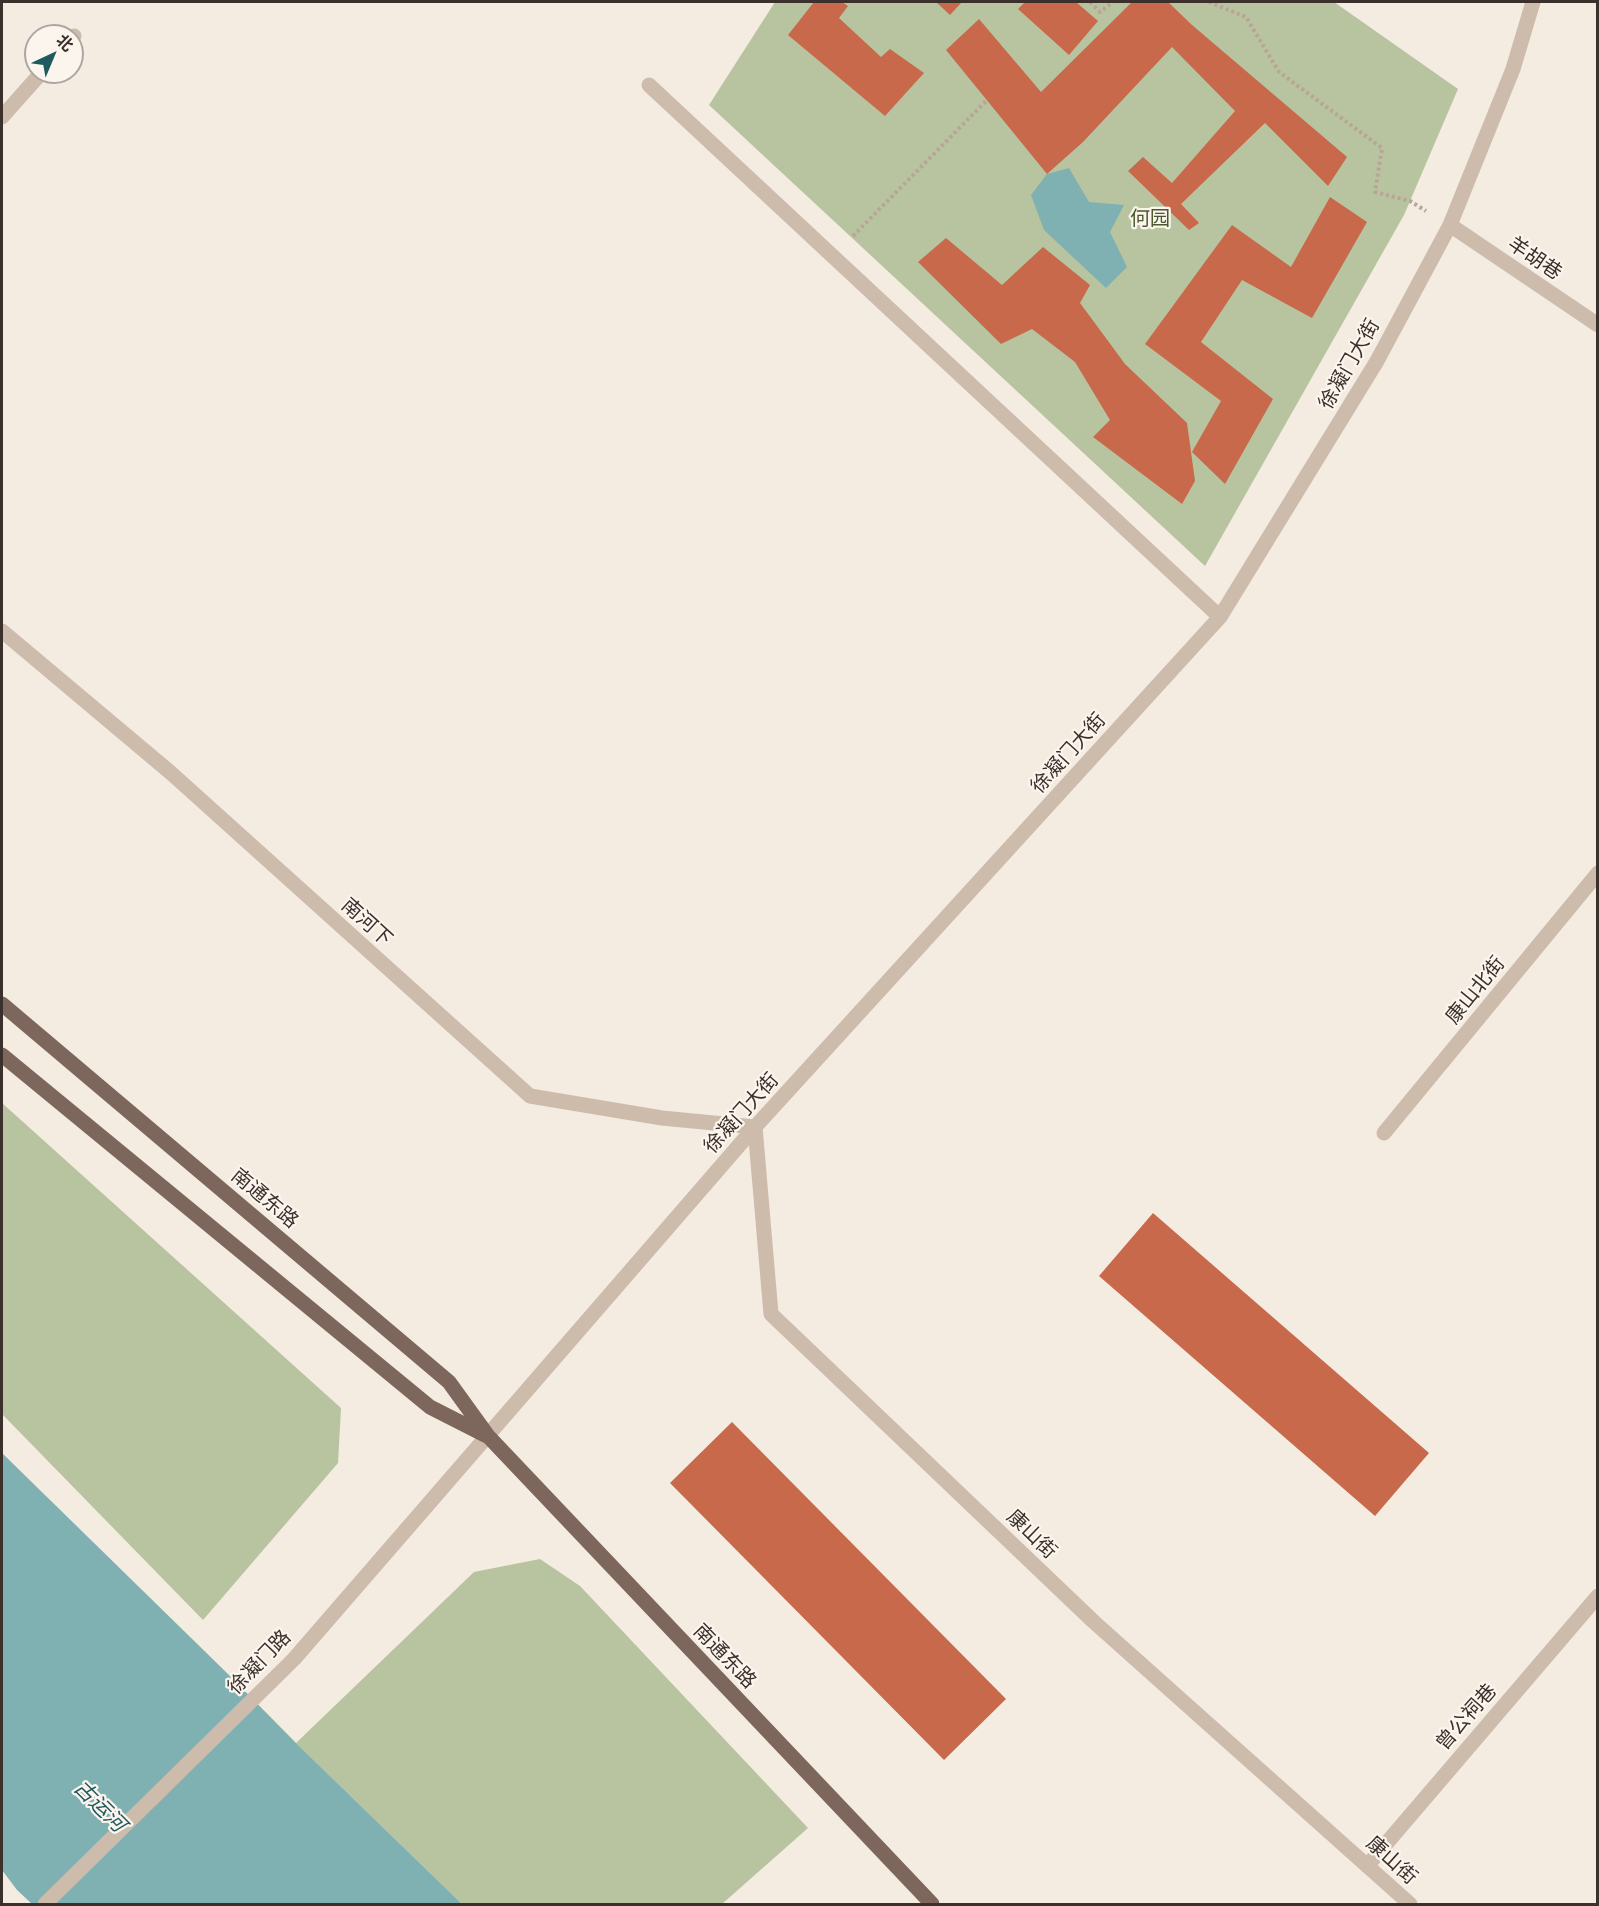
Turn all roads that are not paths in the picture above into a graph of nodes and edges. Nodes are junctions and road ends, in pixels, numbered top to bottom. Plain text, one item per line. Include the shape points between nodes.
1 (1533, 2) edge
2 (31, 84) edge
3 (649, 85) dead end
4 (2, 117) edge
5 (1450, 225) junction
6 (1598, 325) edge
7 (1220, 616) junction
8 (2, 631) edge
9 (1598, 873) edge
10 (2, 1004) edge
11 (2, 1055) edge
12 (756, 1127) junction
13 (1384, 1133) dead end
14 (488, 1436) junction
15 (1598, 1596) edge
16 (1366, 1866) junction
17 (45, 1905) edge
18 (932, 1905) edge
19 (1410, 1905) edge

1 - 5 street, 徐凝门大街 via 1513,69
2 - 4 street
3 - 7 street
5 - 6 street, 羊胡巷
5 - 7 street, 徐凝门大街 via 1377,361
7 - 12 street, 徐凝门大街
8 - 12 street, 南河下 via 171,773 530,1096 662,1118
9 - 13 street, 康山北街
10 - 14 main road, 南通东路 via 449,1382
11 - 14 main road, 南通东路 via 429,1407
12 - 14 street, 徐凝门大街
12 - 16 street, 康山街 via 771,1314 1094,1622
14 - 17 street, 徐凝门路 via 294,1659
14 - 18 main road, 南通东路
15 - 16 street, 曾公祠巷
16 - 19 street, 康山街

